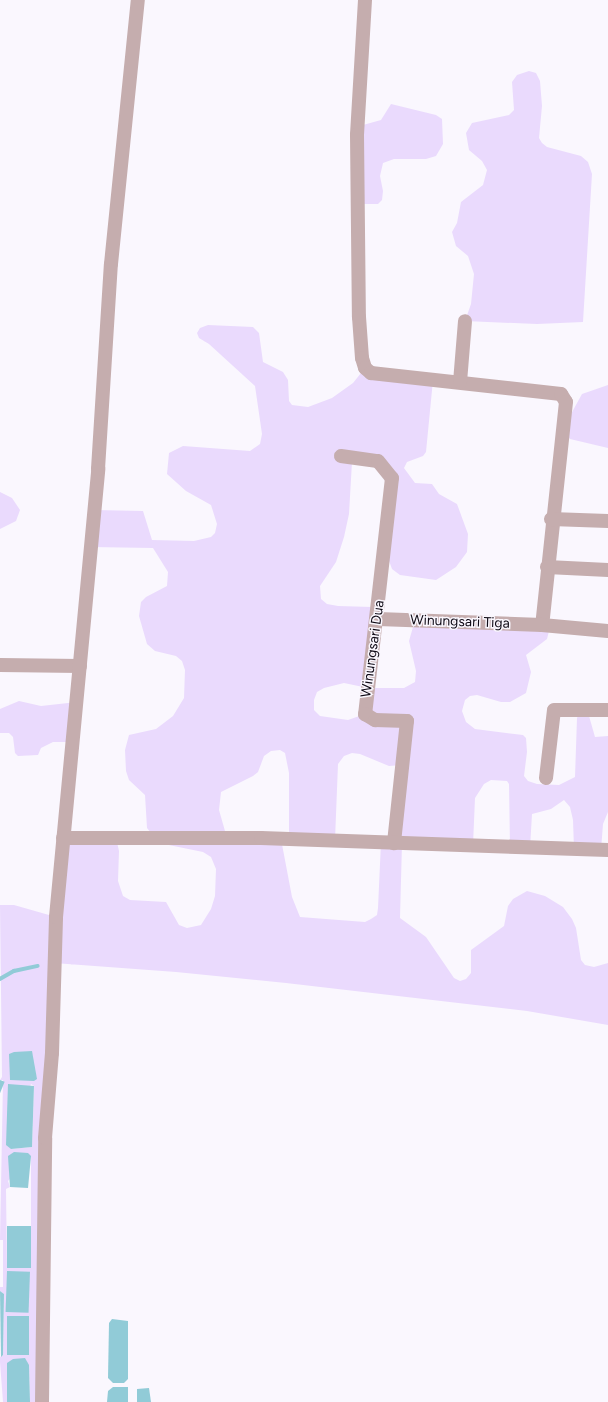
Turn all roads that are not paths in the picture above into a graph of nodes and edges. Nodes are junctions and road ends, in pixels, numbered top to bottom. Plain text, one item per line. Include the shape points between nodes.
1 (138, 0) edge
2 (365, 0) edge
3 (464, 320) dead end
4 (460, 382) junction
5 (341, 456) dead end
6 (551, 519) junction
7 (608, 521) edge
8 (547, 567) junction
9 (608, 570) edge
10 (378, 619) junction
11 (542, 625) junction
12 (608, 631) edge
13 (0, 665) edge
14 (80, 666) junction
15 (608, 710) edge
16 (546, 778) dead end
17 (63, 838) junction
18 (394, 843) junction
19 (608, 850) edge
20 (42, 1402) edge

1 - 14 street via 111,264 98,469
2 - 4 street via 357,135 362,358 371,373
3 - 4 street
4 - 6 street via 561,394 566,402
5 - 10 street, Winungsari Dua via 378,461 392,478
6 - 7 street
6 - 8 street
8 - 9 street
8 - 11 street
10 - 11 street, Winungsari Tiga
10 - 18 street, Winungsari Dua via 365,714 375,720 407,721
11 - 12 street, Winungsari Tiga
13 - 14 street
14 - 17 street
15 - 16 street via 554,710
17 - 18 street via 261,838
17 - 20 street via 56,917 52,1053 45,1138
18 - 19 street

